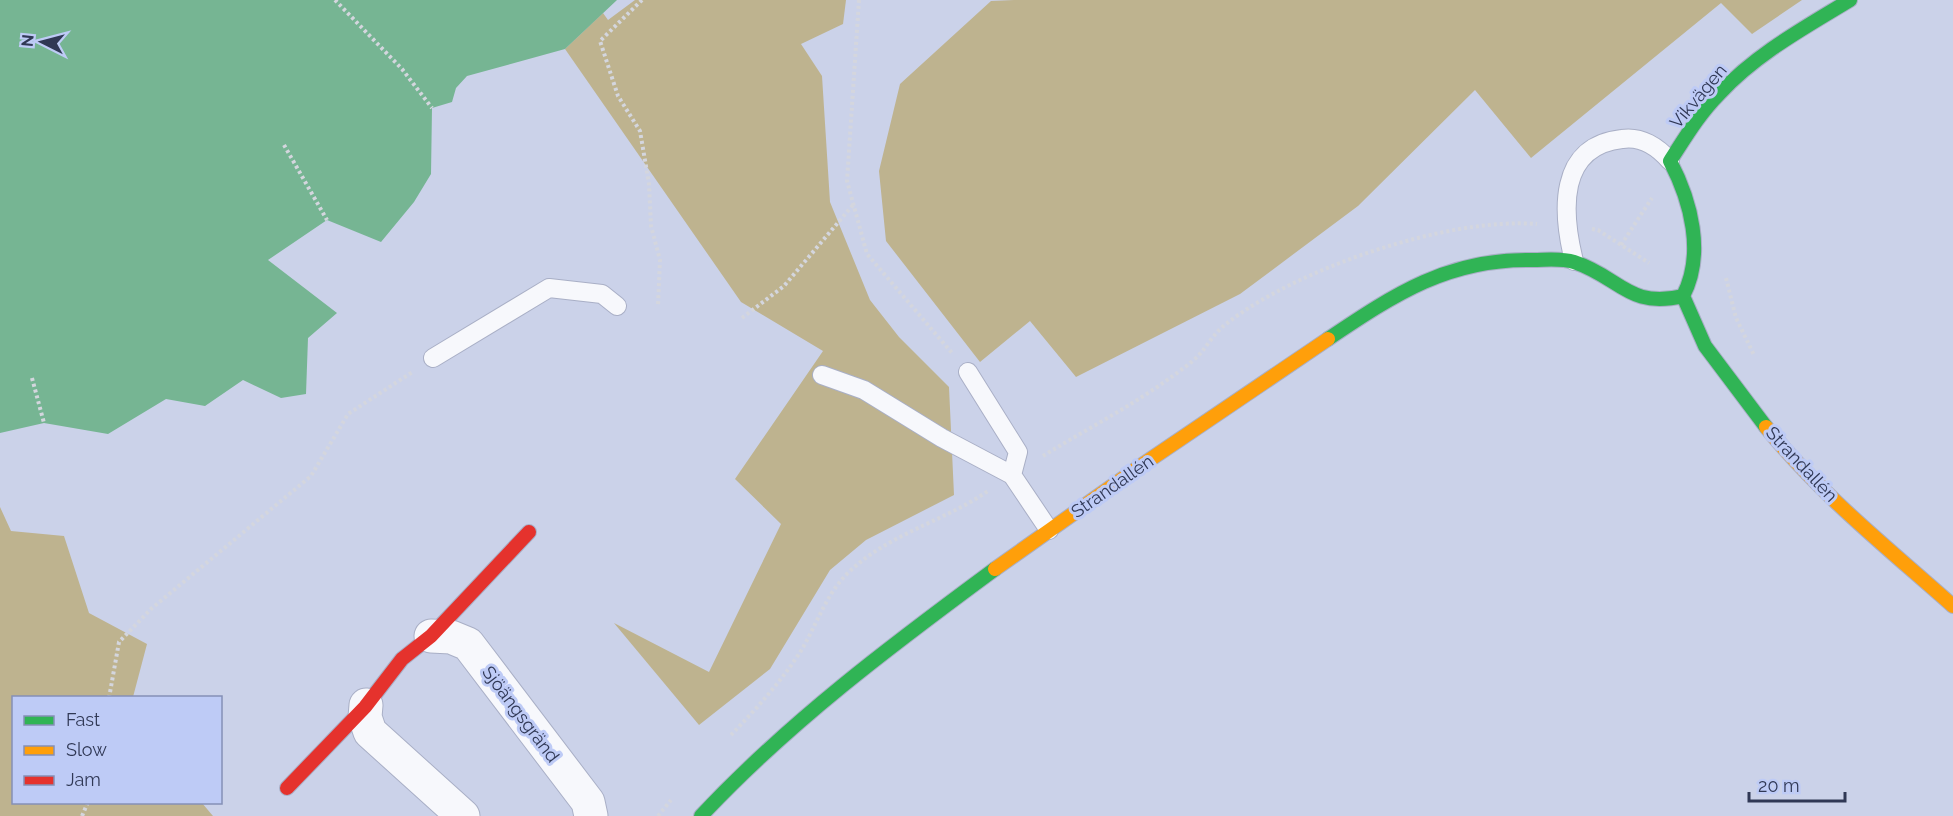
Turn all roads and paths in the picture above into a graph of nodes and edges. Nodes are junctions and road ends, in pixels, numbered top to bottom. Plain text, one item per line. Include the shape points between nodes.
1 (335, 0) edge
2 (642, 0) edge
3 (859, 0) edge
4 (1850, 0) edge
5 (432, 108) dead end
6 (284, 145) dead end
7 (1670, 161) junction
8 (853, 205) junction
9 (327, 220) dead end
10 (1621, 245) dead end
11 (1574, 261) junction
12 (1724, 272) dead end
13 (1683, 296) junction
14 (658, 305) dead end
15 (617, 306) dead end
16 (742, 318) dead end
17 (433, 358) joint
18 (1757, 360) dead end
19 (968, 372) joint
20 (822, 375) dead end
21 (32, 378) dead end
22 (44, 423) dead end
23 (1012, 475) junction
24 (1049, 530) junction
25 (529, 532) dead end
26 (1953, 606) edge
27 (431, 636) junction
28 (109, 696) edge
29 (366, 705) junction
30 (287, 788) dead end
31 (463, 816) edge
32 (591, 816) edge
33 (701, 816) edge

1 - 5 path via 402,69
2 - 14 path via 600,41 618,96 640,131 651,226 660,260
3 - 8 path via 847,181
4 - 7 street, Vikvägen via 1761,55 1723,88
6 - 9 path
7 - 10 path via 1659,187
7 - 11 lane via 1649,143 1630,138 1605,141 1589,148 1574,170 1567,197 1566,227
7 - 13 street via 1680,183 1695,254 1693,280
8 - 16 path via 784,286
8 - 19 path via 867,254
11 - 13 street, Strandallén via 1648,301 1665,303
11 - 24 street, Strandallén via 1485,261 1416,282
12 - 18 path via 1736,318
13 - 26 street, Strandallén via 1705,346 1787,453
15 - 17 lane via 602,294 549,288
17 - 28 path via 348,414 311,476 151,609 119,642
19 - 23 lane via 1018,452
20 - 23 lane via 864,390
21 - 22 path
23 - 24 lane
24 - 33 street, Strandallén via 789,729
25 - 27 street
27 - 29 street via 415,645
27 - 32 street, Sjöängsgränd via 451,637 468,644 588,802
29 - 30 street
29 - 31 street via 370,732

